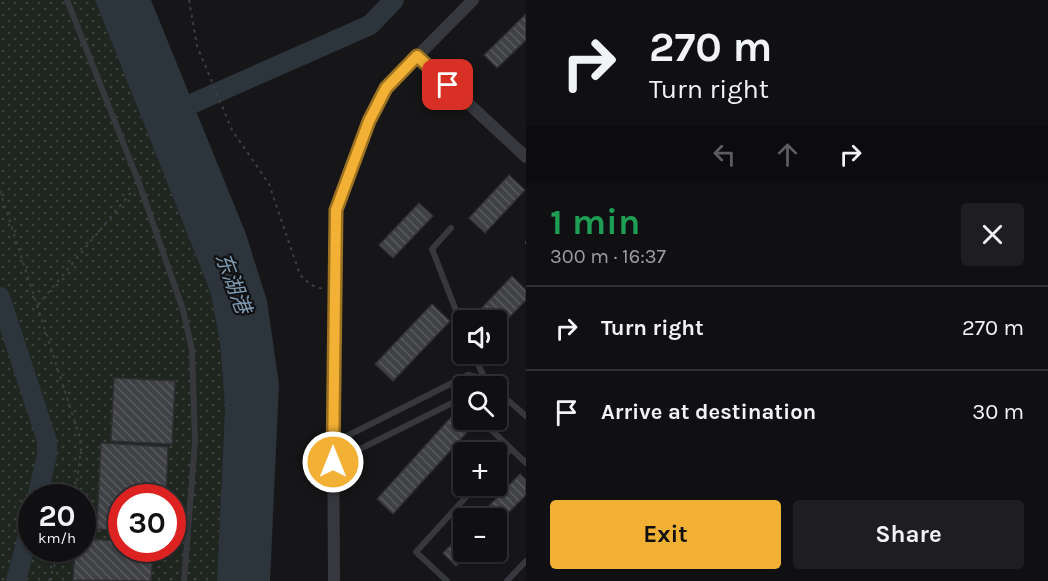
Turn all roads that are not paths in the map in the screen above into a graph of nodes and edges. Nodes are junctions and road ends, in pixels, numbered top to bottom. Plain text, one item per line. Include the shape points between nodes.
1 (67, 0) edge
2 (473, 0) edge
3 (417, 56) junction
4 (526, 157) edge
5 (451, 228) dead end
6 (456, 310) edge
7 (453, 383) edge
8 (507, 399) edge
9 (453, 404) edge
10 (526, 416) edge
11 (491, 430) edge
12 (333, 443) junction
13 (511, 449) junction
14 (507, 453) edge
15 (333, 462) junction
16 (526, 463) edge
17 (467, 496) edge
18 (526, 561) edge
19 (184, 581) edge
20 (334, 581) edge
21 (447, 581) edge
22 (507, 581) edge

1 - 19 lane via 139,183 183,310 192,350 195,442
2 - 3 street
3 - 4 street
3 - 12 street via 386,88 369,121 336,210
5 - 6 lane via 432,249
7 - 12 lane
8 - 10 lane
9 - 15 lane
11 - 13 lane
12 - 15 street
13 - 14 lane
13 - 16 lane
15 - 20 street
17 - 21 lane via 416,552
18 - 22 lane

